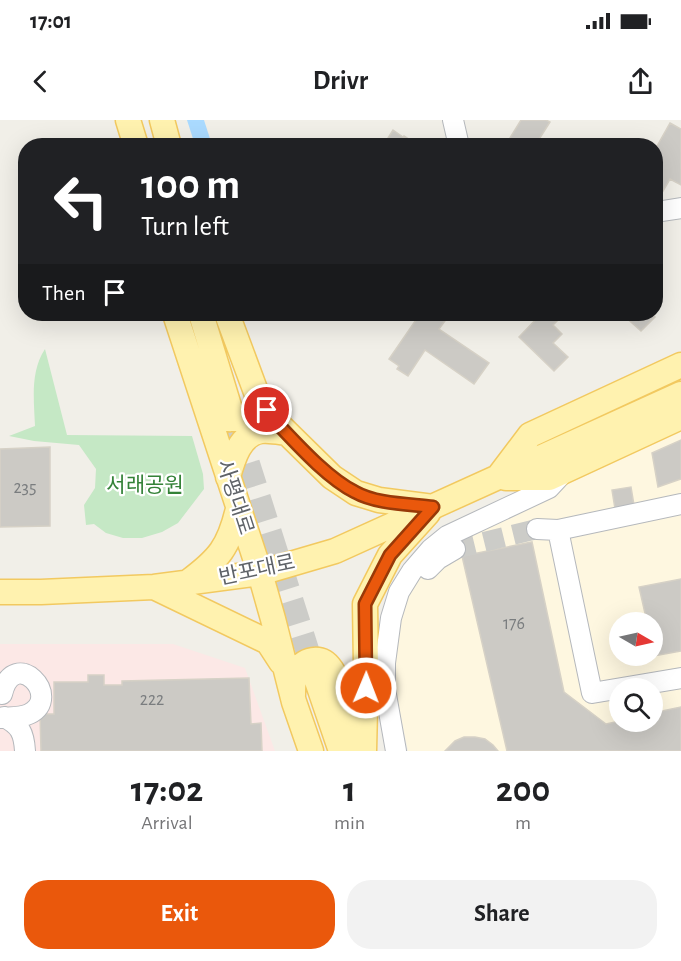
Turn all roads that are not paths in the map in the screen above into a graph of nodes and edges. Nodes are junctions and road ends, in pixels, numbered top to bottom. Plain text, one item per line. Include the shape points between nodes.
1 (113, 120) edge
2 (128, 120) edge
3 (143, 120) edge
4 (162, 120) edge
5 (453, 120) edge
6 (119, 138) edge
7 (134, 138) edge
8 (149, 138) edge
9 (167, 138) edge
10 (457, 138) edge
11 (681, 208) edge
12 (663, 211) edge
13 (178, 321) edge
14 (191, 321) edge
15 (202, 321) edge
16 (230, 321) edge
17 (681, 365) edge
18 (681, 394) edge
19 (260, 400) junction
20 (217, 406) junction
21 (681, 417) edge
22 (286, 433) junction
23 (564, 472) junction
24 (228, 477) junction
25 (498, 478) junction
26 (681, 504) edge
27 (433, 507) junction
28 (238, 508) junction
29 (537, 529) tunnel mouth
30 (558, 530) junction
31 (455, 549) tunnel mouth
32 (260, 573) junction
33 (188, 582) junction
34 (154, 587) junction
35 (0, 592) edge
36 (366, 667) junction
37 (303, 676) junction
38 (681, 678) edge
39 (2, 694) dead end
40 (294, 702) junction
41 (2, 717) edge
42 (25, 751) edge
43 (311, 751) edge
44 (328, 751) edge
45 (341, 751) edge
46 (362, 751) edge
47 (391, 751) edge
48 (396, 751) edge
49 (403, 751) edge

1 - 6 main road
2 - 7 main road
3 - 8 main road
4 - 9 main road
5 - 10 lane
11 - 12 lane
13 - 20 main road, 사평대로
14 - 20 main road
15 - 20 main road
16 - 19 main road
17 - 25 main road, 반포대로 via 530,435
18 - 25 main road
19 - 20 main road via 254,411 229,419 215,416
19 - 22 main road
20 - 24 main road, 사평대로
21 - 23 main road, 반포대로
22 - 24 main road via 261,431 246,438
22 - 27 main road via 332,477 356,493
23 - 25 main road, 반포대로 via 549,478
23 - 48 lane via 549,488 447,536 412,571 399,592 391,618 385,672
24 - 28 main road, 사평대로
25 - 27 main road, 반포대로
26 - 30 lane
27 - 32 main road, 반포대로 via 335,550
27 - 36 main road via 390,555 365,604
28 - 32 main road, 사평대로
28 - 33 main road via 224,548
29 - 30 lane
30 - 38 lane via 592,693
31 - 49 lane via 425,573 408,597 398,624 392,670
32 - 33 main road, 반포대로
32 - 37 main road, 사평대로 via 273,619
33 - 34 main road, 반포대로
34 - 35 main road, 반포대로
34 - 37 main road via 268,642
36 - 46 main road
36 - 47 lane
37 - 40 main road, 사평대로
37 - 44 main road
37 - 45 main road
39 - 41 lane via 7,680 23,673 34,678 41,700 29,714
40 - 43 main road, 사평대로
40 - 46 main road via 293,683 299,668 313,660 324,662 339,685
41 - 42 lane via 20,729

